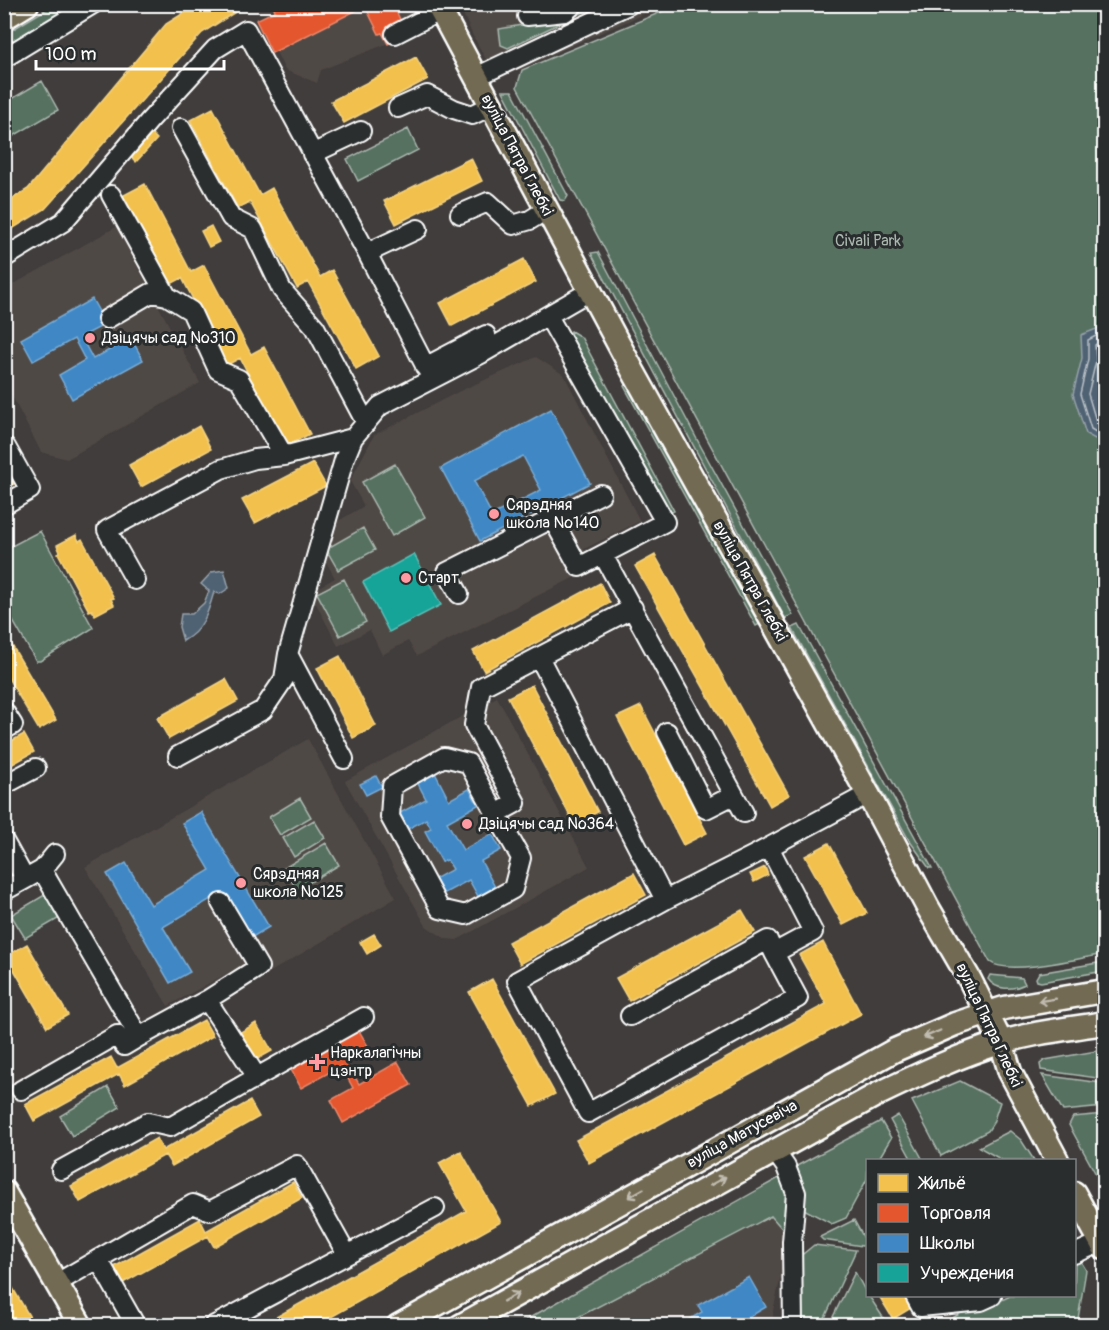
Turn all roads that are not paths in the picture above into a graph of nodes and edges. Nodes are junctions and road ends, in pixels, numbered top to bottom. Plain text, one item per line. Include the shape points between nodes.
1 (27, 4) edge
2 (93, 4) edge
3 (574, 4) edge
4 (628, 5) edge
5 (439, 8) edge
6 (527, 16) dead end
7 (4, 18) edge
8 (395, 34) dead end
9 (4, 58) edge
10 (476, 78) junction
11 (491, 106) junction
12 (398, 108) dead end
13 (181, 128) dead end
14 (361, 131) dead end
15 (312, 154) junction
16 (111, 195) dead end
17 (546, 210) junction
18 (460, 214) dead end
19 (418, 229) dead end
20 (367, 253) junction
21 (4, 258) edge
22 (590, 291) junction
23 (167, 296) junction
24 (548, 316) junction
25 (107, 319) dead end
26 (486, 335) dead end
27 (429, 373) junction
28 (366, 423) junction
29 (353, 438) junction
30 (6, 447) dead end
31 (284, 456) junction
32 (601, 494) dead end
33 (4, 505) edge
34 (552, 518) junction
35 (603, 555) junction
36 (135, 580) dead end
37 (459, 594) dead end
38 (633, 608) junction
39 (288, 654) junction
40 (539, 657) junction
41 (4, 711) edge
42 (4, 730) edge
43 (667, 732) dead end
44 (709, 750) junction
45 (178, 756) dead end
46 (344, 759) dead end
47 (683, 765) junction
48 (36, 768) dead end
49 (4, 785) edge
50 (868, 794) junction
51 (734, 795) junction
52 (744, 813) dead end
53 (496, 814) junction
54 (4, 841) edge
55 (769, 847) junction
56 (55, 854) dead end
57 (42, 870) junction
58 (25, 879) junction
59 (4, 891) edge
60 (665, 900) junction
61 (221, 903) dead end
62 (774, 953) junction
63 (1104, 991) edge
64 (207, 1000) junction
65 (987, 1013) junction
66 (630, 1016) dead end
67 (364, 1017) dead end
68 (1104, 1023) edge
69 (139, 1037) junction
70 (1001, 1042) junction
71 (257, 1077) junction
72 (21, 1090) dead end
73 (774, 1150) junction
74 (1056, 1159) edge
75 (687, 1164) junction
76 (61, 1170) dead end
77 (4, 1192) edge
78 (693, 1196) junction
79 (1076, 1196) edge
80 (435, 1208) dead end
81 (1103, 1244) edge
82 (1076, 1253) edge
83 (347, 1255) junction
84 (98, 1259) junction
85 (57, 1283) junction
86 (916, 1297) edge
87 (990, 1297) edge
88 (81, 1326) edge
89 (136, 1326) edge
90 (213, 1326) edge
91 (398, 1326) edge
92 (460, 1326) edge
93 (793, 1326) edge

1 - 7 main road
2 - 9 lane
3 - 6 lane via 565,12
4 - 10 lane
5 - 8 lane
5 - 10 main road, вуліца Пятра Глебкі
10 - 11 main road, вуліца Пятра Глебкі
11 - 12 lane via 472,114 427,95
11 - 17 main road, вуліца Пятра Глебкі
13 - 28 lane via 231,218 253,229 282,290 315,327
14 - 15 lane
15 - 20 lane
15 - 21 lane via 246,30 215,49 63,222
16 - 23 lane
17 - 18 lane via 513,225 488,202
17 - 22 main road, вуліца Пятра Глебкі
19 - 20 lane
20 - 27 lane
22 - 24 lane
22 - 50 main road, вуліца Пятра Глебкі
23 - 25 lane via 152,293
23 - 31 lane via 191,311 218,370 239,379
24 - 27 lane via 481,354
24 - 35 lane via 665,522
26 - 27 lane
27 - 28 lane via 380,406
28 - 29 lane
29 - 31 lane
29 - 39 lane
30 - 33 lane via 30,490
31 - 36 lane via 221,469 107,530
32 - 34 lane
34 - 35 lane via 579,567
34 - 37 lane via 447,572
35 - 38 lane
38 - 40 lane
38 - 44 lane
39 - 45 lane via 284,679 262,710
39 - 46 lane
40 - 53 lane via 481,687 474,725 516,803
40 - 60 lane
41 - 42 lane via 13,726
43 - 47 lane
44 - 47 lane
44 - 51 lane
47 - 51 lane via 706,809
48 - 49 lane
50 - 55 lane
50 - 65 main road, вуліца Пятра Глебкі
51 - 52 lane
53 - 53 lane via 468,763 444,757 392,786 390,817 440,909 466,915 513,889 521,858
54 - 58 lane
55 - 60 lane
55 - 62 lane via 813,932
56 - 57 lane
57 - 58 lane
57 - 69 lane
58 - 59 lane
60 - 62 lane via 517,981 588,1113 798,998
61 - 64 lane via 259,967
62 - 66 lane via 768,940
63 -> 65 main road, вуліца Матусевіча
64 - 69 lane
64 - 71 lane
65 - 70 main road, вуліца Пятра Глебкі
65 -> 75 main road, вуліца Матусевіча via 895,1050
67 - 71 lane
68 - 70 main road, вуліца Матусевіча
69 - 72 lane via 124,1046 117,1035
70 - 73 main road, вуліца Матусевіча via 876,1095
70 - 74 main road, вуліца Пятра Глебкі via 1010,1072
71 - 76 lane via 170,1127 148,1122
78 -> 73 main road, вуліца Матусевіча
73 - 93 lane via 796,1193
75 - 78 main road via 686,1184
75 -> 91 main road, вуліца Матусевіча
77 - 85 main road
92 -> 78 main road, вуліца Матусевіча
79 - 81 main road
80 - 83 lane
81 - 82 lane
83 - 84 lane via 297,1165 210,1211 193,1204
83 - 90 lane
84 - 85 lane
84 - 89 lane
85 - 88 main road
86 - 87 lane via 921,1307

